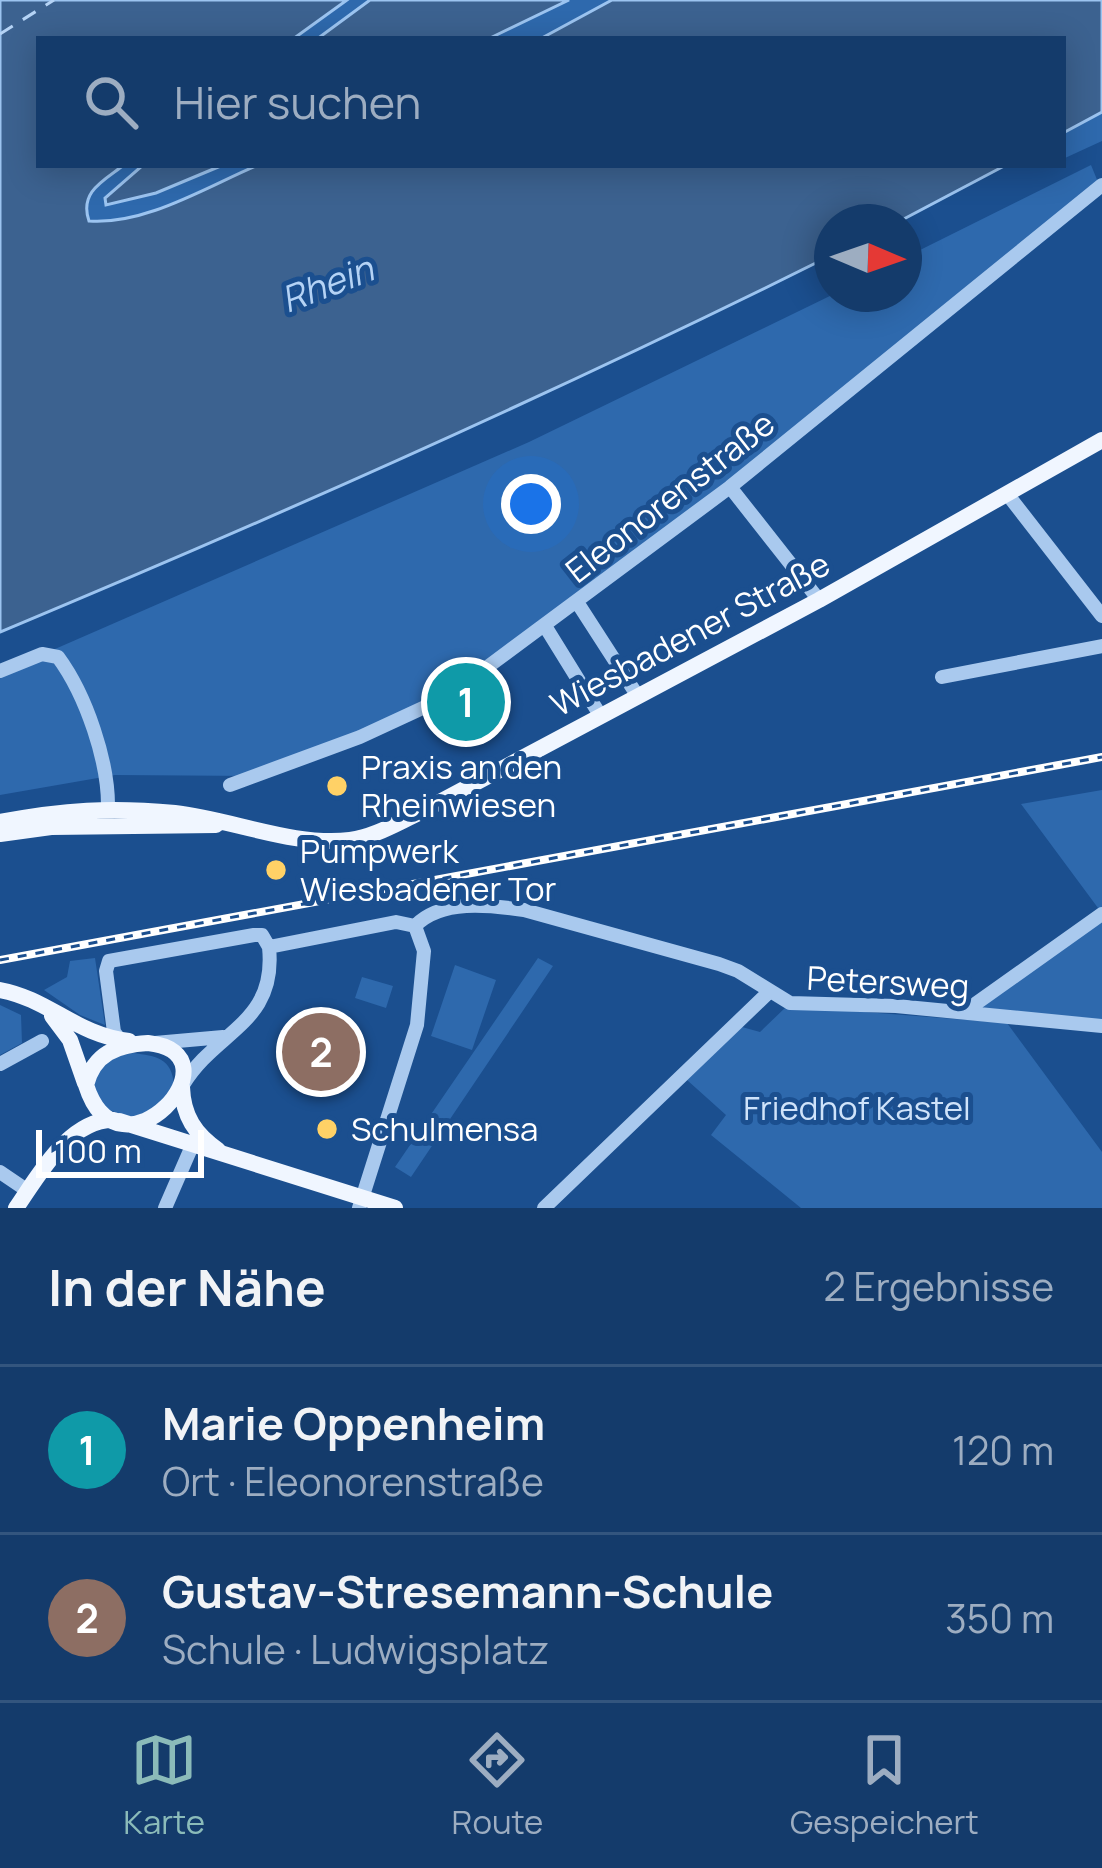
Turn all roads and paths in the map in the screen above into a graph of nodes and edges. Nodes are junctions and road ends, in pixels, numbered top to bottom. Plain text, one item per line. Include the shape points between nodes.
1 (1101, 187) edge
2 (1102, 440) edge
3 (730, 487) junction
4 (1008, 495) junction
5 (819, 600) junction
6 (577, 602) junction
7 (1102, 616) edge
8 (545, 626) junction
9 (1102, 646) edge
10 (0, 671) edge
11 (942, 677) dead end
12 (637, 695) junction
13 (600, 716) junction
14 (230, 785) dead end
15 (108, 809) junction
16 (0, 822) edge
17 (223, 824) junction
18 (72, 826) junction
19 (129, 826) junction
20 (0, 834) edge
21 (1102, 914) edge
22 (415, 926) junction
23 (269, 947) junction
24 (0, 990) edge
25 (769, 992) junction
26 (48, 1010) junction
27 (964, 1013) junction
28 (1102, 1026) edge
29 (233, 1033) junction
30 (120, 1040) junction
31 (43, 1041) dead end
32 (150, 1043) junction
33 (0, 1064) edge
34 (86, 1084) junction
35 (183, 1086) junction
36 (117, 1121) junction
37 (69, 1138) junction
38 (192, 1146) junction
39 (229, 1157) junction
40 (0, 1172) edge
41 (28, 1191) junction
42 (361, 1203) edge
43 (18, 1208) edge
44 (165, 1208) edge
45 (395, 1208) edge
46 (544, 1208) edge

1 - 3 street, Eleonorenstraße
2 - 4 main road, Wiesbadener Straße
3 - 5 street
3 - 6 street, Eleonorenstraße
4 - 5 main road, Wiesbadener Straße
4 - 7 street
5 - 12 main road, Wiesbadener Straße
6 - 8 street, Eleonorenstraße
6 - 12 street
8 - 13 street
8 - 14 street, Eleonorenstraße via 427,706
9 - 11 street
10 - 15 street via 42,654 58,657 101,750
12 - 13 main road, Wiesbadener Straße
13 - 17 main road, Wiesbadener Straße via 368,836 328,840
15 - 16 main road
15 - 17 main road
15 - 18 street
15 - 19 street
17 - 19 main road
18 - 19 main road
18 - 20 main road
21 - 27 street
22 - 23 street via 396,922
22 - 25 street via 438,910 524,910 715,963
22 - 42 street via 424,951 419,1012
23 - 29 street via 265,995
23 - 30 street via 254,935 109,961
24 - 26 main road
25 - 27 street, Petersweg via 790,1003
25 - 46 street, Petersweg
26 - 30 main road
26 - 34 main road
27 - 28 street, Petersweg
29 - 32 street
29 - 35 street
30 - 32 main road
31 - 33 street
32 - 34 main road via 104,1054
32 - 35 main road via 175,1054
34 - 36 main road via 94,1106
34 - 37 main road
35 - 36 main road via 163,1113
35 - 39 main road via 191,1125
36 - 37 main road via 92,1123
36 - 38 main road
37 - 41 main road
38 - 39 main road
38 - 44 street
39 - 42 main road
40 - 41 street
41 - 43 main road
42 - 45 main road

